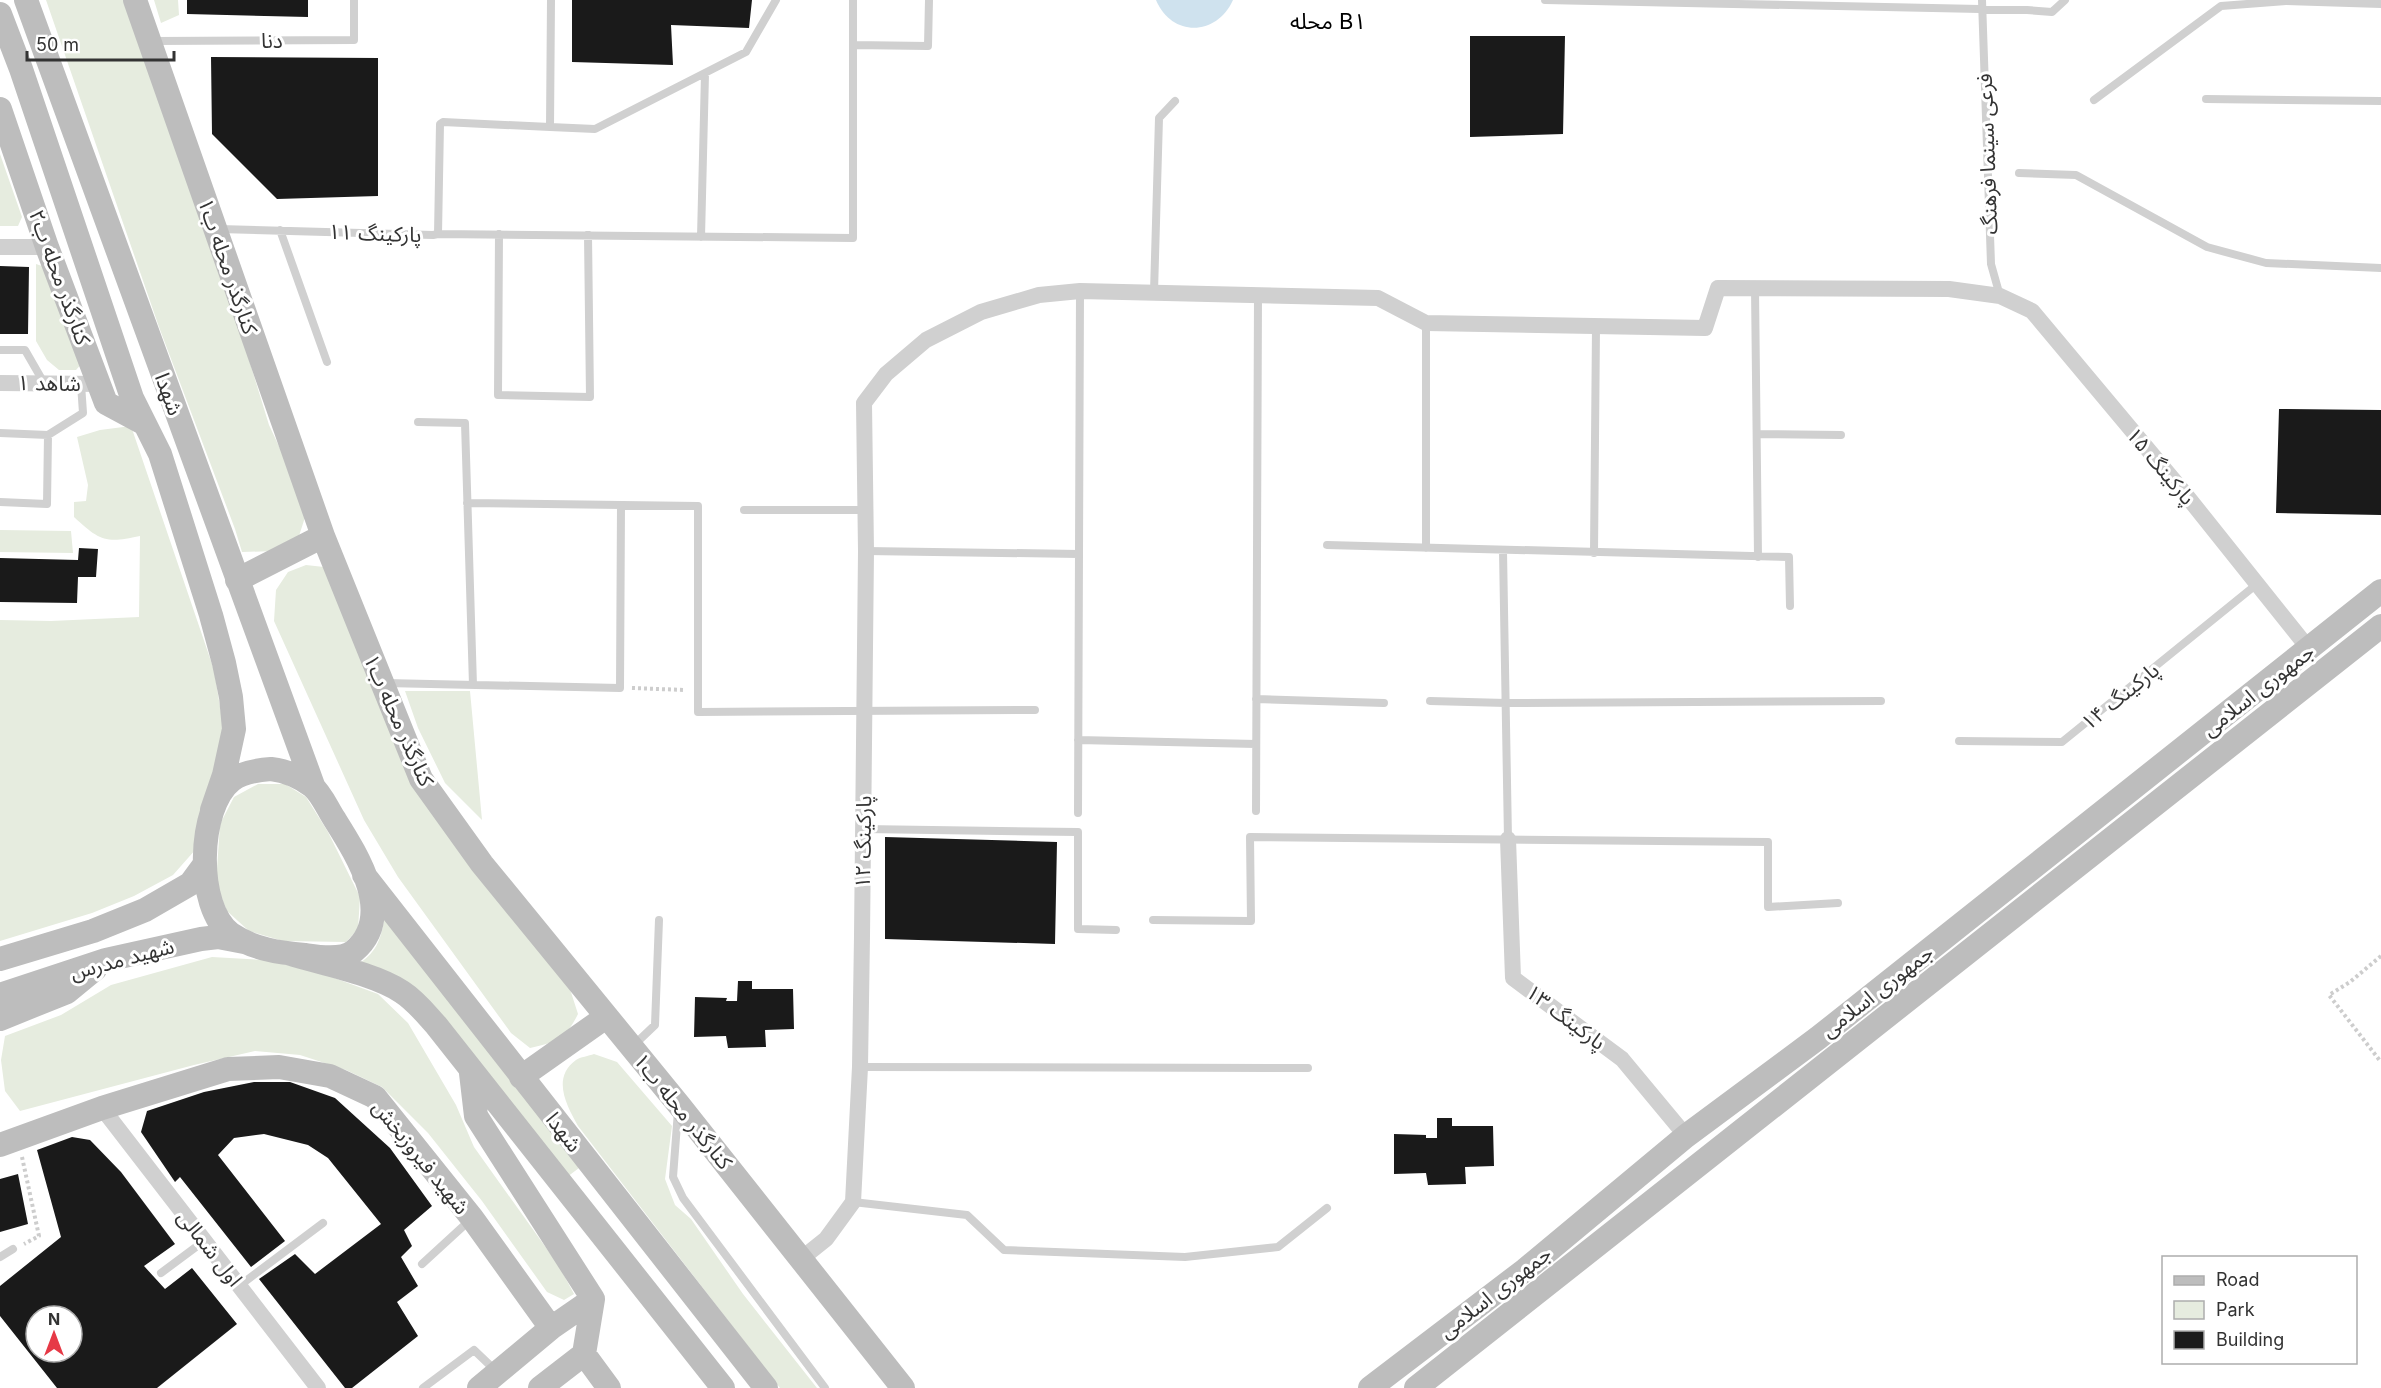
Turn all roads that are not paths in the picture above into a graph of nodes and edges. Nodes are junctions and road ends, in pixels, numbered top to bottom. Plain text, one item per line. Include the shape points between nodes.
1 (26, 0) edge
2 (135, 0) edge
3 (354, 0) edge
4 (551, 0) edge
5 (776, 0) edge
6 (853, 0) edge
7 (929, 0) edge
8 (1545, 0) edge
9 (1982, 0) edge
10 (2064, 0) edge
11 (2381, 4) edge
12 (1983, 10) junction
13 (0, 14) edge
14 (149, 41) junction
15 (853, 45) junction
16 (705, 74) junction
17 (2206, 99) dead end
18 (2094, 100) dead end
19 (1175, 101) dead end
20 (2381, 101) edge
21 (0, 109) edge
22 (550, 127) junction
23 (4, 135) edge
24 (2019, 173) dead end
25 (215, 229) junction
26 (280, 230) junction
27 (438, 234) junction
28 (499, 234) junction
29 (588, 236) junction
30 (701, 237) junction
31 (0, 247) edge
32 (47, 247) junction
33 (2381, 268) edge
34 (1755, 288) junction
35 (1080, 291) junction
36 (1154, 292) junction
37 (1258, 294) junction
38 (2000, 296) junction
39 (1426, 323) junction
40 (1596, 327) junction
41 (0, 350) edge
42 (327, 362) dead end
43 (0, 383) edge
44 (44, 383) junction
45 (90, 384) junction
46 (418, 422) dead end
47 (145, 424) junction
48 (0, 434) edge
49 (1757, 434) junction
50 (48, 435) junction
51 (1841, 435) dead end
52 (0, 502) edge
53 (468, 503) junction
54 (621, 505) junction
55 (744, 510) dead end
56 (865, 510) junction
57 (323, 536) junction
58 (1327, 546) dead end
59 (1425, 548) junction
60 (866, 551) junction
61 (1503, 551) junction
62 (1594, 553) junction
63 (1079, 554) junction
64 (1758, 557) junction
65 (237, 580) junction
66 (2257, 584) junction
67 (2381, 591) edge
68 (1790, 606) dead end
69 (2381, 626) edge
70 (2309, 649) junction
71 (381, 683) junction
72 (473, 685) junction
73 (1257, 699) junction
74 (1430, 701) dead end
75 (1881, 701) dead end
76 (1384, 703) dead end
77 (1506, 703) junction
78 (1035, 710) dead end
79 (864, 711) junction
80 (1078, 740) junction
81 (1959, 741) dead end
82 (1256, 744) junction
83 (2140, 783) junction
84 (314, 788) junction
85 (2155, 804) junction
86 (212, 810) junction
87 (1256, 811) dead end
88 (1078, 813) dead end
89 (863, 829) junction
90 (1509, 839) junction
91 (204, 865) junction
92 (364, 874) junction
93 (1838, 903) dead end
94 (659, 920) dead end
95 (1153, 920) dead end
96 (1116, 930) dead end
97 (246, 942) junction
98 (291, 954) junction
99 (0, 959) edge
100 (106, 960) junction
101 (0, 995) edge
102 (606, 1017) junction
103 (0, 1018) edge
104 (632, 1047) junction
105 (860, 1067) junction
106 (1308, 1068) dead end
107 (471, 1070) junction
108 (521, 1077) junction
109 (679, 1105) junction
110 (102, 1108) junction
111 (1686, 1136) junction
112 (5, 1142) edge
113 (853, 1202) junction
114 (1327, 1209) dead end
115 (472, 1218) junction
116 (323, 1223) dead end
117 (204, 1240) junction
118 (13, 1249) road end
119 (0, 1257) edge
120 (801, 1259) junction
121 (422, 1264) dead end
122 (161, 1273) dead end
123 (239, 1286) junction
124 (593, 1299) junction
125 (551, 1328) junction
126 (584, 1354) junction
127 (878, 1358) junction
128 (497, 1372) junction
129 (318, 1388) edge
130 (423, 1388) edge
131 (479, 1388) edge
132 (540, 1388) edge
133 (609, 1388) edge
134 (723, 1388) edge
135 (766, 1388) edge
136 (825, 1388) edge
137 (880, 1388) edge
138 (903, 1388) edge
139 (1370, 1388) edge
140 (1416, 1388) edge

1 - 65 main road, شهدا
2 - 14 main road, کنارگذر محله ب۱
3 - 14 lane, دنا via 354,40
4 - 22 lane
5 - 16 lane via 746,52
6 - 15 lane
7 - 15 lane via 928,46
8 - 12 lane
9 - 12 lane, فرعی سینما فرهنگ
10 - 12 lane via 2052,12
11 - 18 lane via 2286,1 2222,6
12 - 38 lane, فرعی سینما فرهنگ via 1991,264
13 - 47 main road, شهدا via 132,398
14 - 25 main road, کنارگذر محله ب۱
15 - 30 lane via 853,238
16 - 22 lane via 595,129
16 - 30 lane
17 - 20 lane
19 - 36 lane via 1159,118
21 - 23 main road, کنارگذر محله ب۲
22 - 27 lane, پارکینگ ۱۱ via 440,124
23 - 32 main road, کنارگذر محله ب۲
24 - 33 lane via 2076,175 2207,247 2266,263
25 - 26 lane, پارکینگ ۱۱
25 - 57 main road, کنارگذر محله ب۱
26 - 27 lane, پارکینگ ۱۱
26 - 42 lane
27 - 28 lane
28 - 29 lane
28 - 29 lane via 498,395 590,397
29 - 30 lane
31 - 32 street
32 - 45 main road, کنارگذر محله ب۲
34 - 38 street, پارکینگ ۱۵ via 1949,289
34 - 40 street, پارکینگ ۱۵ via 1718,288 1705,328
34 - 49 lane
35 - 36 street
35 - 56 street, پارکینگ ۱۲ via 1040,295 981,312 926,340 886,374 864,403
35 - 63 lane
36 - 37 street
37 - 39 street via 1378,298
37 - 73 lane
38 - 66 street, پارکینگ ۱۵ via 2032,311
39 - 40 street
39 - 59 lane
40 - 62 lane
41 - 44 lane via 25,350
43 - 44 street, شاهد ۱
44 - 45 street, شاهد ۱
45 - 47 main road, کنارگذر محله ب۲ via 106,403
45 - 50 lane via 83,413
46 - 53 lane via 465,423
47 - 86 main road, شهدا via 160,454 208,604 231,697 234,729
48 - 50 lane
49 - 51 lane
49 - 64 lane
50 - 52 lane via 47,504
53 - 54 lane
53 - 72 lane
54 - 72 lane via 620,688
54 - 79 lane via 698,506 698,712
55 - 56 lane
56 - 60 street, پارکینگ ۱۲
57 - 65 main road
57 - 71 main road, کنارگذر محله ب۱
58 - 59 lane
59 - 61 lane
60 - 63 lane
60 - 79 street, پارکینگ ۱۲
61 - 62 lane
61 - 77 lane
62 - 64 lane
63 - 80 lane
64 - 68 lane via 1789,557
65 - 84 main road, شهدا
66 - 70 street, پارکینگ ۱۵
66 - 81 lane, پارکینگ ۱۴ via 2062,742
67 - 70 main road, جمهوری اسلامی
69 - 85 main road, جمهوری اسلامی
70 - 83 main road, جمهوری اسلامی
71 - 72 lane
71 - 102 main road, کنارگذر محله ب۱ via 421,779 482,864
73 - 76 lane
73 - 82 lane
74 - 77 lane
75 - 77 lane
77 - 90 lane
78 - 79 lane
79 - 89 street, پارکینگ ۱۲
80 - 82 lane
80 - 88 lane
82 - 87 lane
83 - 85 main road
83 - 111 main road, جمهوری اسلامی
84 - 86 main road via 285,771 256,770 230,781
84 - 92 main road via 349,842
85 - 140 main road, جمهوری اسلامی
86 - 91 main road
89 - 96 lane via 1078,832 1078,929
89 - 105 street, پارکینگ ۱۲
90 - 93 lane via 1768,842 1768,907
90 - 95 lane via 1250,837 1251,921
90 - 111 street, پارکینگ ۱۳ via 1513,978 1622,1059
91 - 97 main road via 214,914 230,934
91 - 99 main road, شهید مدرس via 190,884 145,910
92 - 98 main road via 373,900 370,927 362,944 350,954
92 - 108 main road, شهدا
94 - 104 lane via 655,1025
97 - 98 main road
97 - 100 main road, شهید مدرس via 218,937 201,939
98 - 107 main road, شهدا via 403,992 436,1025
100 - 101 main road, شهید مدرس
100 - 103 main road via 67,992
102 - 104 main road, کنارگذر محله ب۱
102 - 108 main road
104 - 109 main road, کنارگذر محله ب۱
105 - 106 lane
105 - 113 street, پارکینگ ۱۲
107 - 124 main road via 476,1116
107 - 134 main road, شهدا
108 - 135 main road, شهدا
109 - 120 main road, کنارگذر محله ب۱
109 - 136 lane via 673,1177 683,1198
110 - 112 main road, شهید فیروزبخش
110 - 115 main road, شهید فیروزبخش via 228,1069 279,1067 330,1076 375,1097
110 - 117 street, اول شمالی
111 - 139 main road, جمهوری اسلامی via 1525,1270
113 - 114 lane via 967,1215 1004,1250 1185,1257 1278,1247
113 - 120 street via 826,1239
115 - 121 lane
115 - 125 main road, شهید فیروزبخش
116 - 123 lane
117 - 122 lane
117 - 123 street, اول شمالی
118 - 119 lane
120 - 127 main road, کنارگذر محله ب۱
123 - 129 street, اول شمالی
124 - 125 main road
124 - 126 main road
125 - 128 main road
126 - 132 main road
126 - 133 main road
127 - 137 main road
127 - 138 main road, کنارگذر محله ب۱
128 - 130 lane via 474,1350
128 - 131 main road

